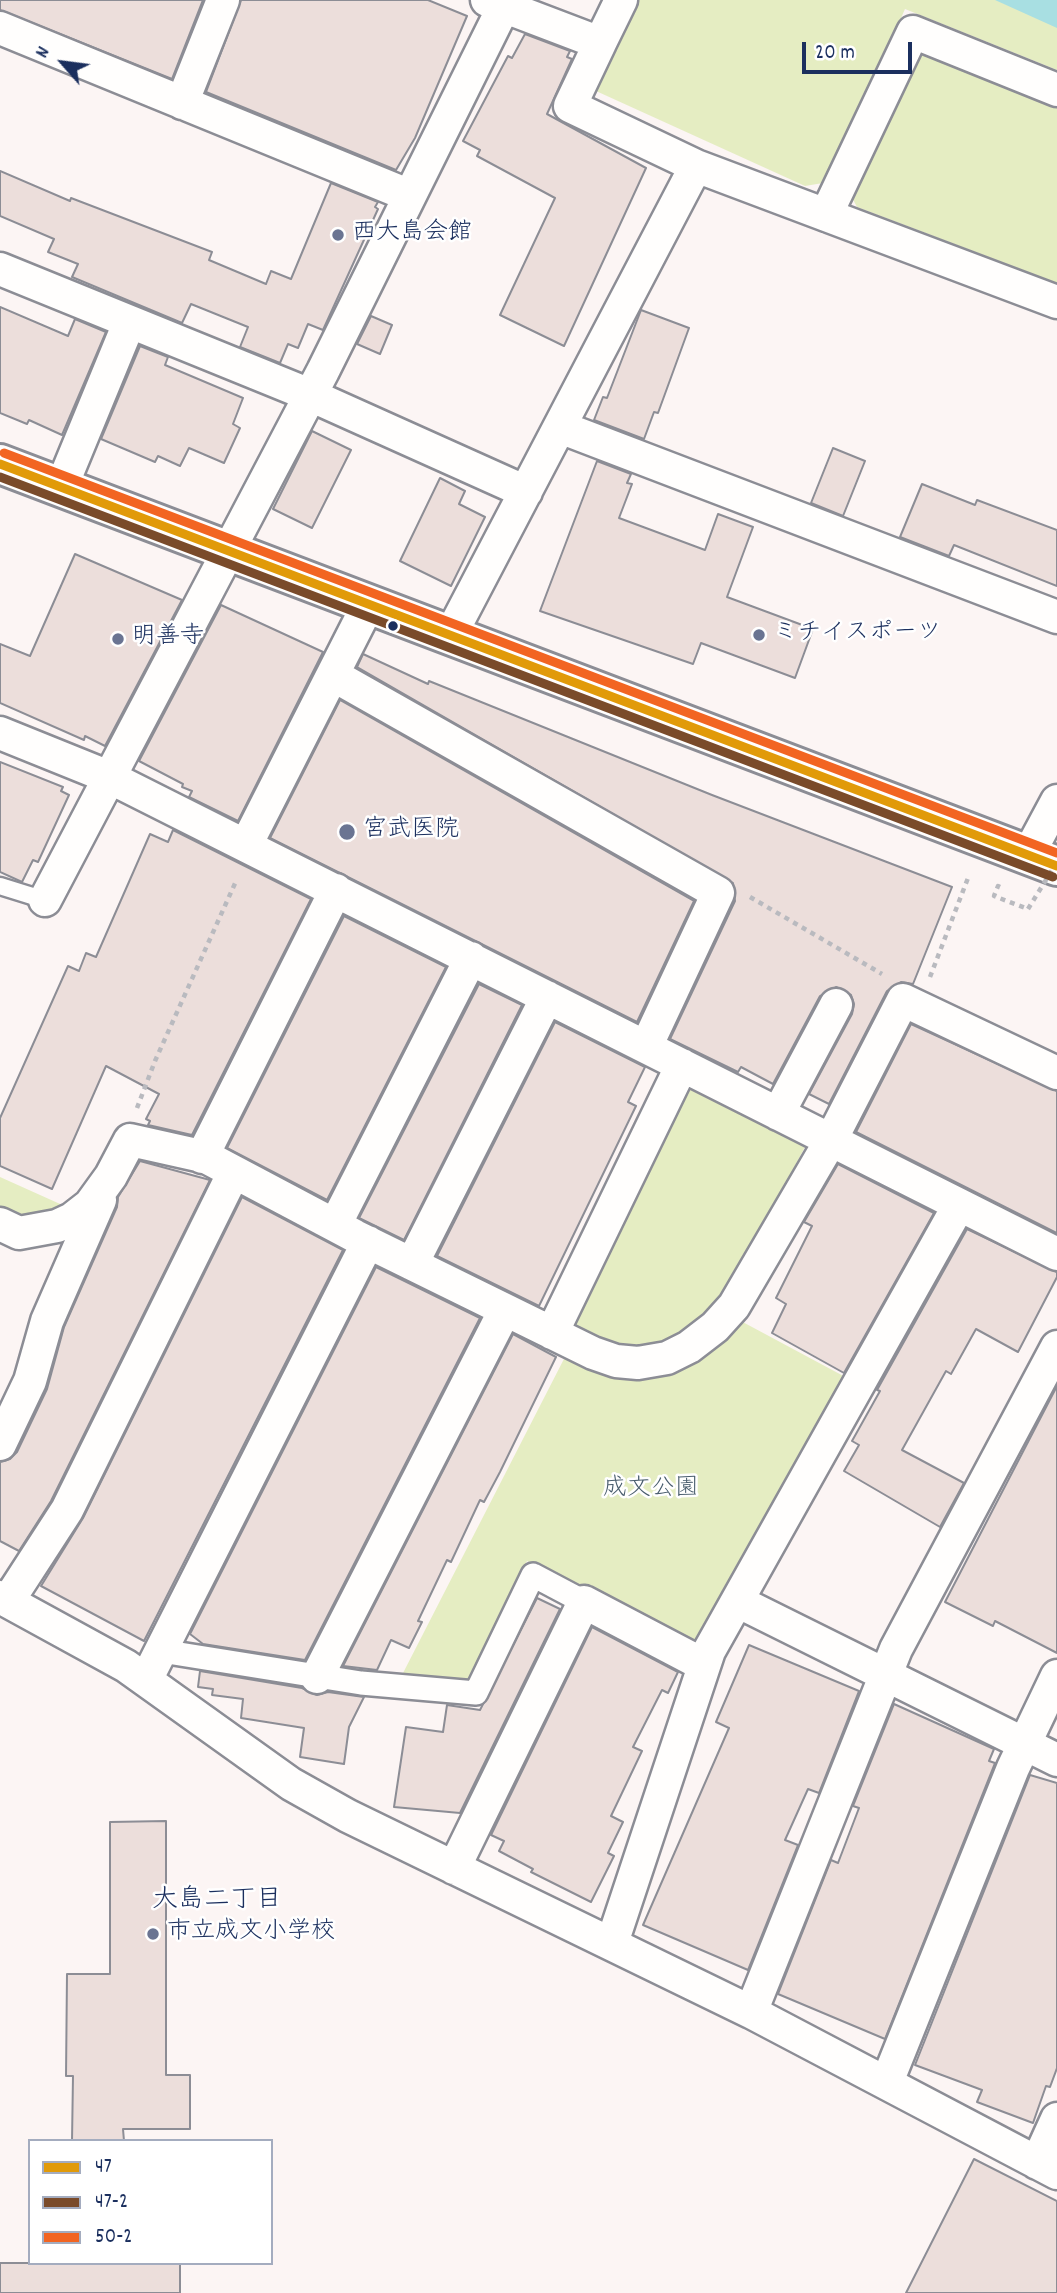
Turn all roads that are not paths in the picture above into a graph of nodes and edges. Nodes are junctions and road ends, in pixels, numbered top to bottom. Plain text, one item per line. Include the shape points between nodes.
1 (223, 0) edge
2 (621, 0) edge
3 (499, 2) edge
4 (0, 28) edge
5 (600, 43) junction
6 (1057, 90) edge
7 (182, 103) junction
8 (696, 166) junction
9 (408, 195) junction
10 (826, 215) junction
11 (0, 269) edge
12 (1057, 302) edge
13 (129, 323) junction
14 (310, 395) junction
15 (561, 428) junction
16 (0, 464) edge
17 (61, 488) junction
18 (526, 492) junction
19 (228, 550) junction
20 (368, 605) junction
21 (1057, 617) edge
22 (450, 636) junction
23 (333, 675) junction
24 (0, 733) edge
25 (109, 777) junction
26 (1057, 801) edge
27 (249, 847) junction
28 (1047, 861) edge
29 (0, 886) edge
30 (336, 890) junction
31 (45, 900) joint
32 (471, 958) junction
33 (547, 997) junction
34 (836, 1005) dead end
35 (646, 1047) junction
36 (682, 1065) junction
37 (1057, 1073) edge
38 (778, 1114) junction
39 (831, 1140) junction
40 (202, 1157) junction
41 (234, 1172) junction
42 (111, 1176) junction
43 (959, 1205) junction
44 (0, 1224) edge
45 (335, 1225) junction
46 (368, 1242) junction
47 (1057, 1254) edge
48 (412, 1264) junction
49 (505, 1310) junction
50 (552, 1333) junction
51 (1057, 1347) edge
52 (0, 1444) edge
53 (4, 1599) edge
54 (737, 1601) junction
55 (584, 1602) junction
56 (161, 1651) junction
57 (704, 1665) junction
58 (885, 1675) junction
59 (1057, 1676) edge
60 (317, 1677) junction
61 (146, 1680) junction
62 (1023, 1743) junction
63 (1057, 1760) edge
64 (454, 1868) junction
65 (612, 1943) junction
66 (751, 2012) junction
67 (887, 2082) junction
68 (1057, 2119) edge
69 (1047, 2168) edge

1 - 7 street
2 - 5 street
3 - 5 street
3 - 9 street
4 - 7 street
5 - 8 street via 570,106
6 - 10 street via 913,32
7 - 9 street
8 - 10 street
8 - 15 street
9 - 14 street
10 - 12 street
11 - 13 street
13 - 14 street
13 - 17 street
14 - 18 street
14 - 19 street
15 - 18 street
15 - 21 street
16 - 17 main road
17 - 19 main road
18 - 22 street
19 - 20 main road
19 - 25 street
20 - 22 main road
20 - 23 street
22 - 28 main road
23 - 27 street
23 - 35 street via 718,893
24 - 25 street
25 - 27 street
25 - 31 street
26 - 28 street
27 - 30 street
29 - 31 lane
30 - 32 street
30 - 40 street
32 - 33 street
32 - 45 street
33 - 35 street
33 - 48 street
34 - 38 street
35 - 36 street
36 - 38 street
36 - 50 street
37 - 39 street via 903,1000
38 - 39 street
39 - 43 street
39 - 50 street via 734,1307 689,1347 667,1358 616,1361
40 - 41 street
40 - 42 street via 130,1140
41 - 45 street
41 - 53 street via 66,1510
42 - 44 street via 90,1205 57,1226 19,1233
42 - 52 street via 47,1321 30,1381
43 - 47 street
43 - 54 street
45 - 46 street
46 - 48 street
46 - 56 street
48 - 49 street
49 - 50 street
49 - 60 street
51 - 58 street
53 - 61 street
54 - 57 street
54 - 58 street
55 - 57 street
55 - 60 street via 533,1575 476,1693
55 - 64 street
56 - 60 street
56 - 61 street
57 - 65 street
58 - 62 street
58 - 66 street
59 - 62 street
61 - 64 street via 291,1784
62 - 63 street
62 - 67 street
64 - 65 street
65 - 66 street
66 - 67 street
67 - 69 street
68 - 69 street

